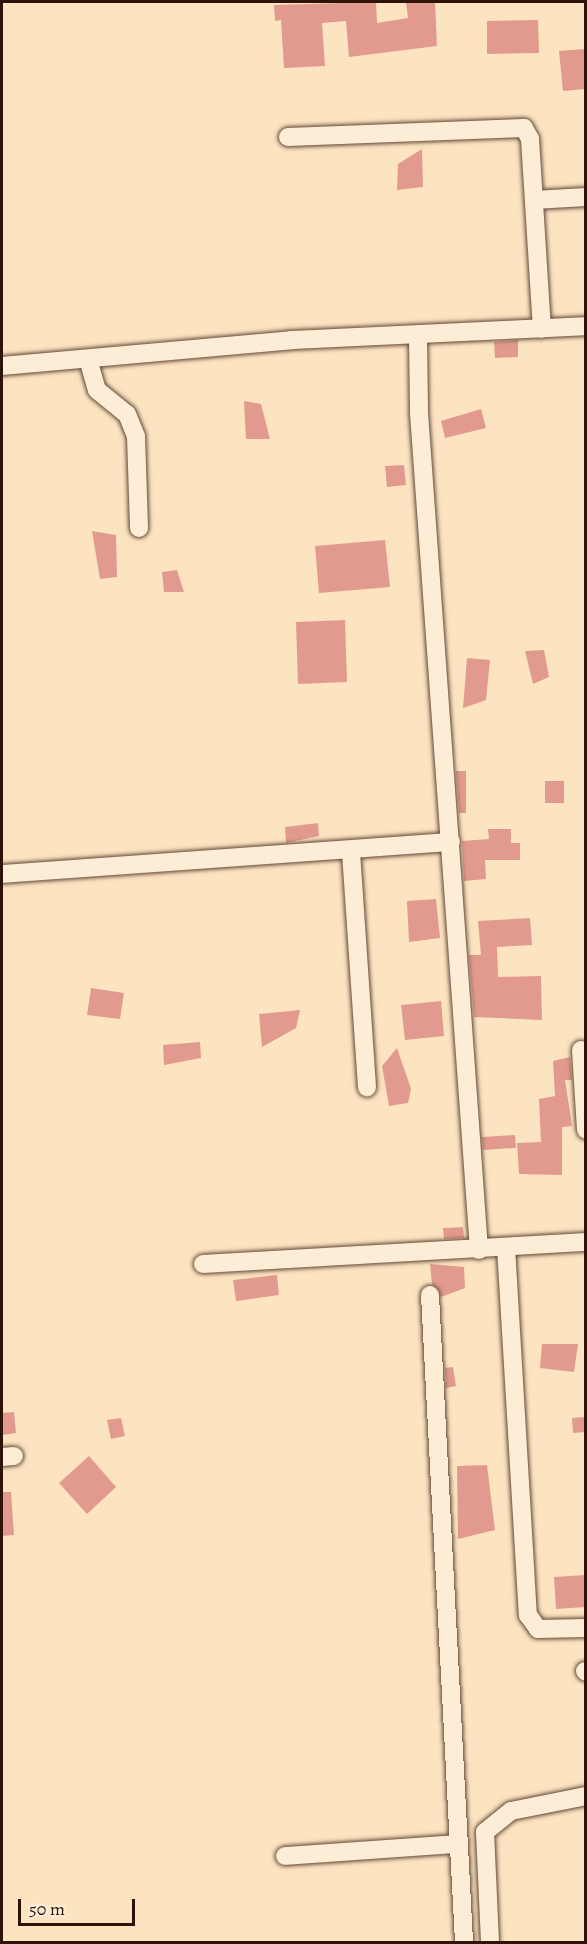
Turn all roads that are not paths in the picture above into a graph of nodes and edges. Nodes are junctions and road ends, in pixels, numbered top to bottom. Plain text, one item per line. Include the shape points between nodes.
1 (288, 137) dead end
2 (585, 197) edge
3 (534, 200) junction
4 (585, 326) edge
5 (542, 329) junction
6 (418, 338) junction
7 (88, 359) junction
8 (2, 366) edge
9 (139, 528) dead end
10 (451, 842) junction
11 (351, 852) junction
12 (2, 874) edge
13 (581, 1050) dead end
14 (367, 1087) dead end
15 (585, 1130) edge
16 (585, 1242) edge
17 (506, 1247) junction
18 (479, 1250) junction
19 (203, 1264) dead end
20 (430, 1295) dead end
21 (585, 1628) edge
22 (585, 1796) edge
23 (457, 1844) junction
24 (285, 1856) dead end
25 (464, 1942) edge
26 (490, 1942) edge

1 - 3 street via 524,128 530,139
2 - 3 street
3 - 5 street
4 - 5 street
5 - 6 street
6 - 7 street via 291,340
6 - 10 street via 419,413
7 - 8 street
7 - 9 street via 97,390 127,414 136,436
10 - 11 street
10 - 18 street
11 - 12 street
11 - 14 street
13 - 15 street
16 - 17 street
17 - 18 street
17 - 21 street via 528,1615 538,1629
18 - 19 street
20 - 23 street
22 - 26 street via 511,1811 484,1832
23 - 24 street
23 - 25 street

